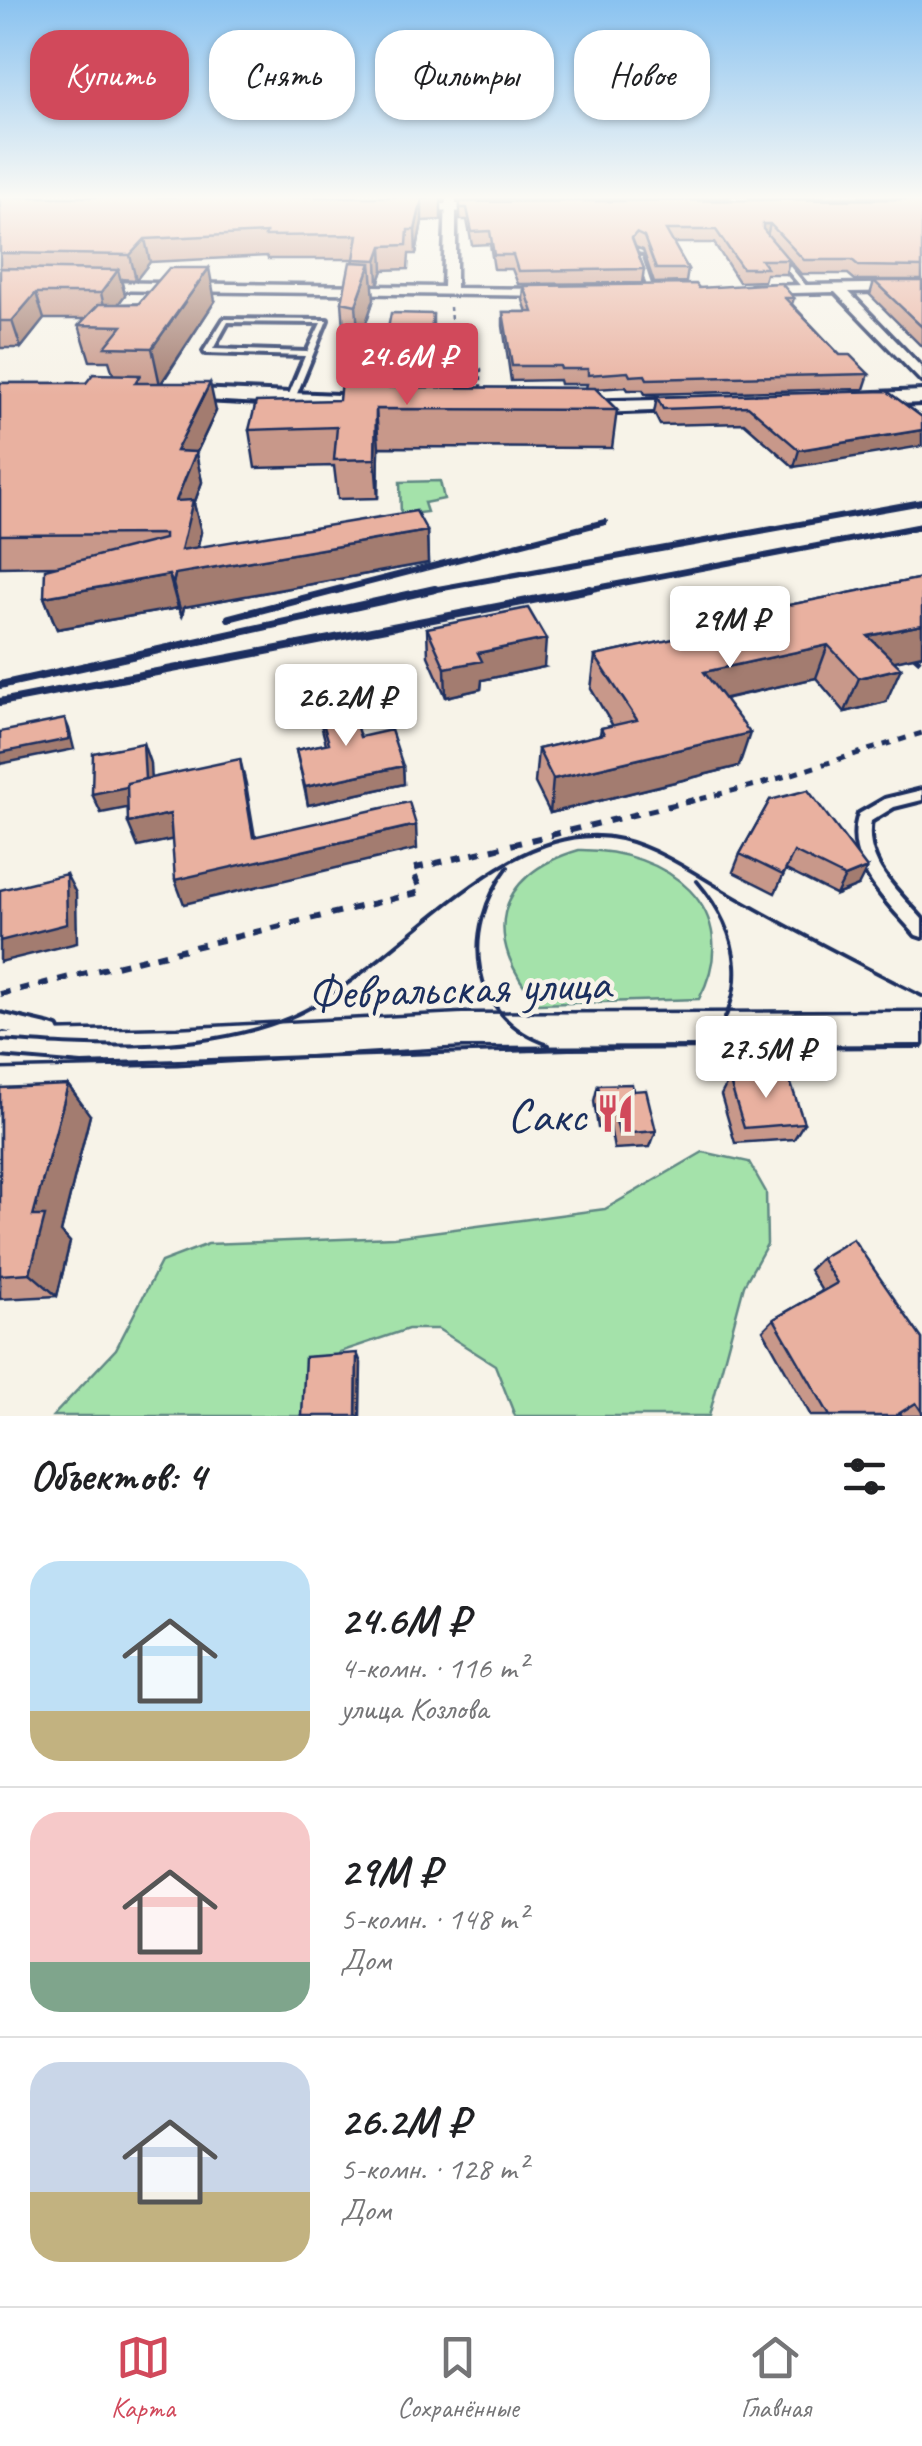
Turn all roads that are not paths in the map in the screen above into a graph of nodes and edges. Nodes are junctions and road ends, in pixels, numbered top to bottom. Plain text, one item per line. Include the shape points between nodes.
1 (449, 263) edge
2 (641, 263) edge
3 (784, 263) edge
4 (73, 286) edge
5 (922, 287) edge
6 (806, 289) junction
7 (839, 289) junction
8 (729, 290) edge
9 (672, 291) edge
10 (635, 292) edge
11 (652, 292) junction
12 (582, 293) edge
13 (449, 294) junction
14 (310, 354) junction
15 (922, 377) edge
16 (148, 393) edge
17 (922, 398) edge
18 (290, 399) junction
19 (824, 401) edge
20 (386, 404) edge
21 (725, 404) edge
22 (558, 408) edge
23 (922, 796) edge
24 (922, 930) edge
25 (0, 1022) edge
26 (922, 1028) edge
27 (177, 1046) junction
28 (0, 1050) edge

1 - 13 street
2 - 11 lane
3 - 6 lane
4 - 13 street
5 - 7 street
6 - 7 street
6 - 8 street
7 - 15 street
9 - 11 street
10 - 11 street
12 - 13 street
14 - 14 lane via 242,352 208,350 226,320 326,321
14 - 18 lane
16 - 18 street
17 - 19 street
18 - 20 street
21 - 22 street
23 - 24 lane via 890,802 864,818 860,832 865,860
25 - 27 lane via 42,1033
26 - 27 street, Февральская улица via 462,1030
27 - 28 street, Февральская улица

